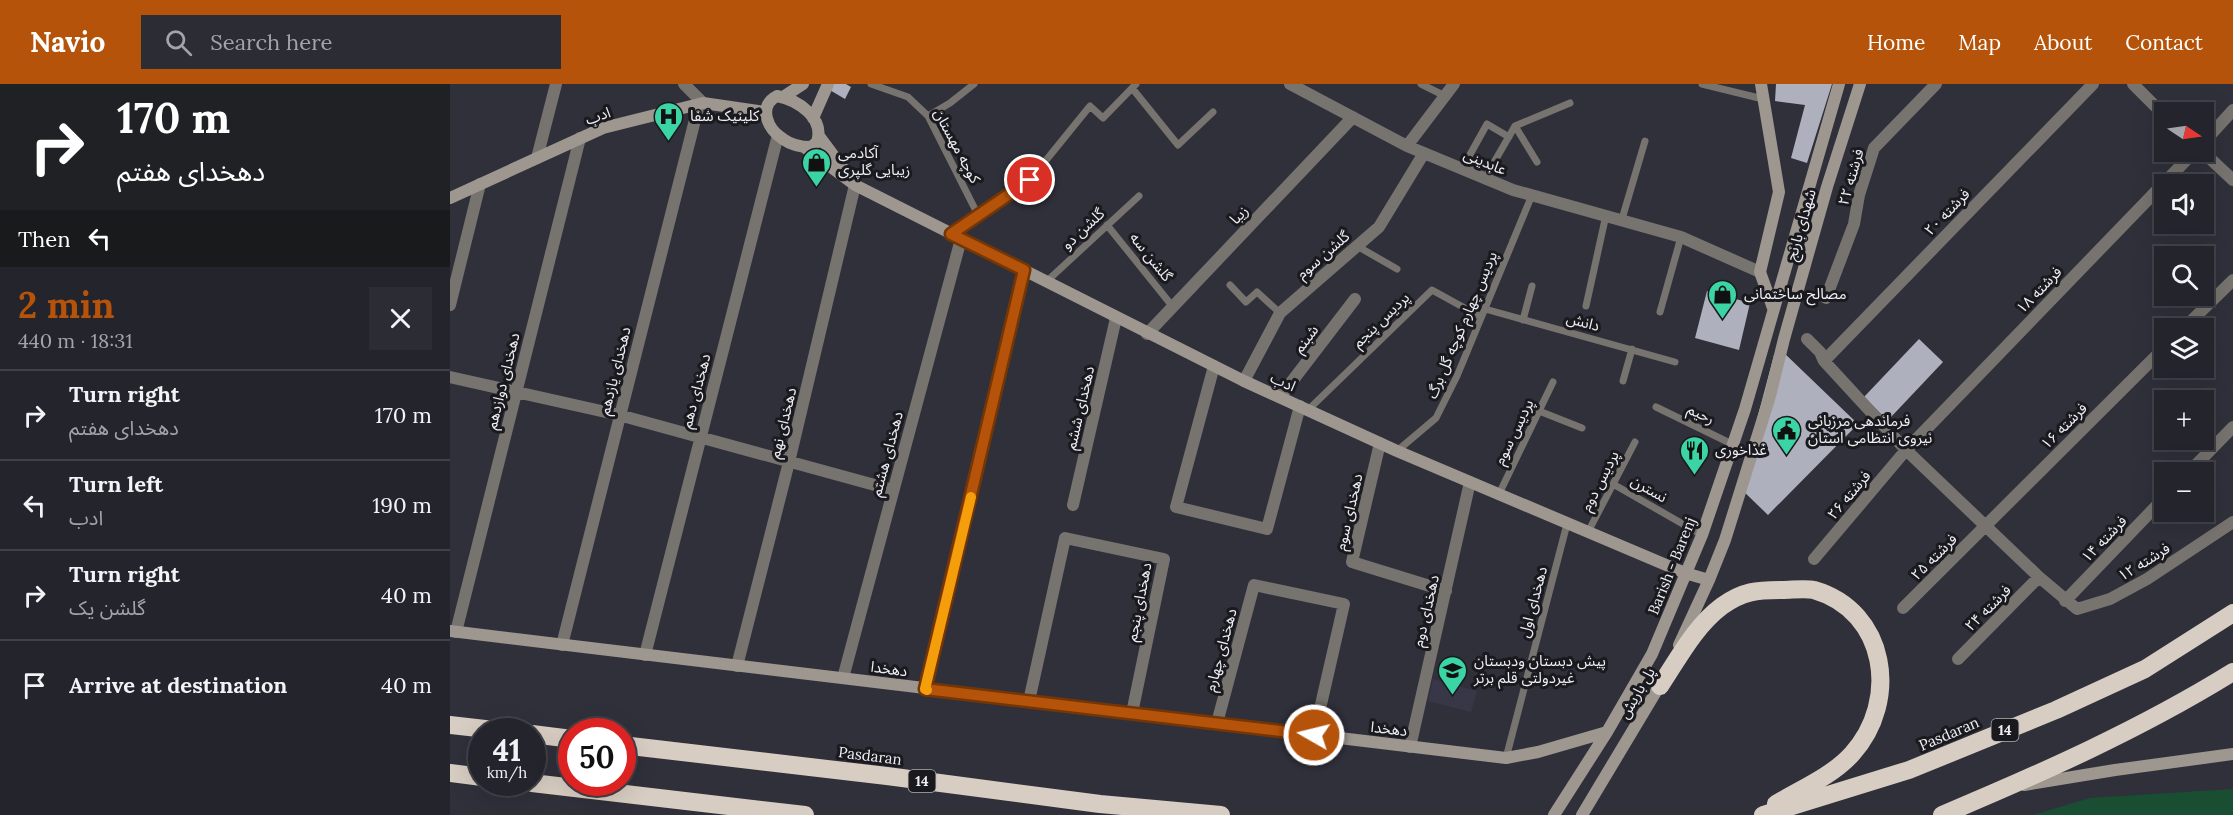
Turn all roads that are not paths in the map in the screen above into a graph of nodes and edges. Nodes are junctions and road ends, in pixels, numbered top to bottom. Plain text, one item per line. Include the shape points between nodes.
1 (556, 84) edge
2 (684, 84) edge
3 (828, 84) edge
4 (871, 84) edge
5 (974, 84) edge
6 (1290, 84) edge
7 (1421, 84) edge
8 (1454, 84) edge
9 (1702, 84) edge
10 (1761, 84) edge
11 (1839, 84) edge
12 (1860, 84) edge
13 (1936, 84) edge
14 (2093, 84) edge
15 (2133, 84) edge
16 (798, 85) edge
17 (1134, 85) edge
18 (1445, 96) junction
19 (783, 97) junction
20 (1763, 99) junction
21 (1570, 103) dead end
22 (701, 104) junction
23 (2154, 105) edge
24 (2233, 110) edge
25 (766, 112) junction
26 (1213, 112) dead end
27 (928, 116) junction
28 (1353, 117) junction
29 (813, 118) junction
30 (1515, 126) junction
31 (2214, 131) edge
32 (778, 135) junction
33 (819, 136) junction
34 (1509, 137) junction
35 (580, 138) junction
36 (1644, 141) dead end
37 (1407, 146) junction
38 (804, 147) junction
39 (1424, 153) junction
40 (537, 158) junction
41 (1537, 162) dead end
42 (2184, 162) edge
43 (2214, 162) edge
44 (1462, 169) junction
45 (1485, 178) junction
46 (2233, 180) edge
47 (480, 184) junction
48 (855, 186) junction
49 (1139, 195) dead end
50 (1532, 195) junction
51 (450, 198) edge
52 (1606, 214) junction
53 (978, 215) junction
54 (1622, 219) junction
55 (1107, 225) junction
56 (956, 236) junction
57 (1681, 237) junction
58 (1357, 246) junction
59 (1397, 268) dead end
60 (1024, 270) junction
61 (1760, 272) junction
62 (2233, 280) edge
63 (1046, 282) junction
64 (1230, 285) dead end
65 (1532, 286) dead end
66 (1826, 298) dead end
67 (1355, 299) dead end
68 (450, 305) edge
69 (1586, 306) dead end
70 (1173, 307) junction
71 (1773, 308) junction
72 (1485, 309) junction
73 (1660, 312) dead end
74 (1280, 313) junction
75 (1481, 317) junction
76 (1116, 318) junction
77 (2194, 318) edge
78 (1523, 320) junction
79 (1147, 334) junction
80 (1807, 339) dead end
81 (1632, 349) junction
82 (2154, 358) edge
83 (1824, 361) junction
84 (1675, 362) dead end
85 (1214, 366) junction
86 (450, 377) edge
87 (1244, 381) junction
88 (1623, 381) dead end
89 (1553, 382) dead end
90 (516, 392) junction
91 (1280, 397) junction
92 (1656, 407) dead end
93 (1304, 408) junction
94 (1539, 411) junction
95 (619, 415) junction
96 (2233, 427) edge
97 (1582, 428) dead end
98 (699, 437) junction
99 (1635, 442) dead end
100 (1380, 443) junction
101 (1734, 445) junction
102 (1906, 450) junction
103 (1397, 451) junction
104 (789, 462) junction
105 (2199, 462) edge
106 (1470, 482) junction
107 (1613, 484) junction
108 (893, 490) junction
109 (1498, 494) junction
110 (1073, 505) dead end
111 (2154, 508) edge
112 (2233, 522) edge
113 (1567, 524) junction
114 (1985, 526) junction
115 (1588, 532) junction
116 (1702, 535) junction
117 (1814, 559) dead end
118 (1685, 573) junction
119 (2039, 577) junction
120 (1710, 580) junction
121 (1446, 591) junction
122 (2065, 601) junction
123 (1903, 608) dead end
124 (2233, 613) edge
125 (453, 631) edge
126 (562, 645) junction
127 (645, 655) junction
128 (1958, 659) dead end
129 (737, 666) junction
130 (2233, 672) edge
131 (843, 678) junction
132 (1660, 686) junction
133 (925, 689) junction
134 (1029, 701) junction
135 (1132, 713) junction
136 (1217, 723) junction
137 (450, 725) edge
138 (468, 727) edge
139 (1607, 732) junction
140 (1314, 735) junction
141 (636, 747) edge
142 (1410, 747) junction
143 (2233, 754) edge
144 (1506, 758) junction
145 (450, 773) edge
146 (468, 775) edge
147 (546, 785) edge
148 (2006, 789) junction
149 (805, 815) edge
150 (1221, 815) edge
151 (1554, 815) edge
152 (1582, 815) edge
153 (1757, 815) edge
154 (1763, 815) edge
155 (1942, 815) edge

1 - 40 street
2 - 22 street
3 - 29 main road
4 - 27 lane, کوچه مهستان via 908,98
5 - 27 lane
6 - 28 street, عابدینی
7 - 18 lane
8 - 18 street
9 - 20 lane
10 - 20 main road
11 - 71 main road, Barish - Barenj
12 - 120 main road, شهدای بارنج via 1775,376
13 - 66 street, ۲۲ فرشته via 1874,148 1854,224
14 - 83 street, ۲۰ فرشته
15 - 23 street
16 - 19 main road
17 - 26 lane via 1178,145
17 - 53 lane via 1103,118 1090,106 1030,180
18 - 37 street
19 - 25 main road via 771,99
19 - 29 main road via 800,105
20 - 61 main road via 1779,192
21 - 30 lane
22 - 25 main road, ادب
22 - 35 main road, ادب via 603,128
22 - 95 street, دهخدای یازدهم
24 - 31 street
25 - 32 main road via 767,121
27 - 53 lane, کوچه مهستان
28 - 37 street, عابدینی
28 - 70 street, زیبا
29 - 33 main road
30 - 34 lane
30 - 41 lane
32 - 38 main road
32 - 98 street, دهخدای دهم
33 - 38 main road via 811,147
33 - 48 main road
34 - 44 lane via 1487,124
34 - 45 lane
35 - 40 main road, ادب
35 - 90 street, دهخدای دوازدهم
36 - 54 lane
37 - 39 street, عابدینی
38 - 48 main road, ادب
39 - 44 street, عابدینی
39 - 58 street, گلشن سوم via 1379,227
40 - 47 main road, ادب
42 - 102 street, ۱۸ فرشته
43 - 46 street
44 - 45 street, عابدینی
45 - 50 street, عابدینی
47 - 51 main road, ادب
47 - 68 street
48 - 56 main road, ادب
48 - 104 street, دهخدای نهم
49 - 55 lane, گلشن دو
50 - 52 street, عابدینی
50 - 72 lane, پردیس چهارم کوچه گل برگ
52 - 54 street, عابدینی
52 - 69 lane
53 - 56 lane
54 - 57 street, عابدینی
55 - 63 lane, گلشن دو
55 - 70 lane, گلشن سه
56 - 60 main road, ادب
56 - 108 street, دهخدای هشتم
57 - 61 street, عابدینی
57 - 73 lane
58 - 59 lane
58 - 74 street, گلشن سوم
60 - 63 main road, ادب
60 - 133 street
61 - 71 main road
62 - 77 street
63 - 76 main road, ادب
64 - 74 lane via 1246,302 1257,292
65 - 78 lane
67 - 91 street, شبنم
70 - 79 street, زیبا
71 - 101 main road, Barish - Barenj
72 - 75 lane, پردیس چهارم کوچه گل برگ
72 - 78 lane, دانش
74 - 87 street, گلشن سوم
75 - 93 lane, پردیس پنجم via 1432,290
75 - 103 lane, پردیس چهارم کوچه گل برگ via 1436,418
76 - 79 main road, ادب
76 - 110 street, دهخدای ششم
78 - 81 lane, دانش
79 - 85 main road, ادب
80 - 83 street
81 - 84 lane, دانش
81 - 88 lane
82 - 114 street, ۱۶ فرشته
83 - 102 street
85 - 87 main road, ادب
85 - 93 street via 1176,507 1267,529
86 - 90 street
87 - 91 main road, ادب
89 - 94 lane, پردیس سوم
90 - 95 street
90 - 125 street, دهخدای دوازدهم
91 - 93 main road, ادب
92 - 101 lane, رحیم
93 - 100 main road, ادب
94 - 97 lane
94 - 109 lane, پردیس سوم
95 - 98 street
95 - 126 street, دهخدای یازدهم
96 - 105 street
98 - 104 street
98 - 127 street, دهخدای دهم
99 - 107 lane, پردیس دوم
100 - 103 main road, ادب
100 - 121 street, دهخدای سوم via 1352,562
101 - 116 main road, Barish - Barenj
102 - 114 street
102 - 117 street, ۲۶ فرشته
103 - 106 main road, ادب
104 - 108 street
104 - 129 street, دهخدای نهم
106 - 109 main road, ادب
106 - 121 street, دهخدای دوم
107 - 115 lane, پردیس دوم
107 - 116 lane, نسترن
108 - 131 street, دهخدای هشتم
109 - 113 main road, ادب
111 - 122 street, ۱۴ فرشته
112 - 122 street, ۱۲ فرشته via 2110,599 2077,609
113 - 115 main road, ادب
113 - 144 lane, دهخدای اول
114 - 119 street
114 - 123 street, ۲۵ فرشته
115 - 118 main road, ادب
116 - 118 main road, Barish - Barenj
118 - 120 main road, ادب
118 - 139 main road, Barish - Barenj via 1652,654
119 - 122 street
119 - 128 street, فرشته ۲۴
120 - 132 main road, پل باریش
121 - 142 street, دهخدای دوم
124 - 154 highway, Pasdaran / 14 via 2145,669 2055,710 1909,770
125 - 126 main road, دهخدا
126 - 127 main road, دهخدا
127 - 129 main road, دهخدا
129 - 131 main road, دهخدا
130 - 148 highway via 2138,726
131 - 133 main road, دهخدا
132 - 152 main road, پل باریش
132 - 153 highway via 1700,628 1722,606 1751,590 1813,590 1848,606 1869,632 1879,660 1880,694 1869,728 1852,754 1824,776
133 - 134 main road, دهخدا
134 - 135 main road, دهخدا
134 - 135 street, دهخدای پنجم via 1065,538 1164,559
135 - 136 main road, دهخدا
136 - 140 main road, دهخدا
136 - 140 street, دهخدای چهارم via 1254,585 1344,604
137 - 138 highway
139 - 144 main road, دهخدا
139 - 151 main road, Barish - Barenj
140 - 142 main road, دهخدا
141 - 150 highway, Pasdaran / 14 via 1100,804
142 - 144 main road, دهخدا
143 - 148 main road
145 - 146 highway
147 - 149 highway
148 - 155 highway

